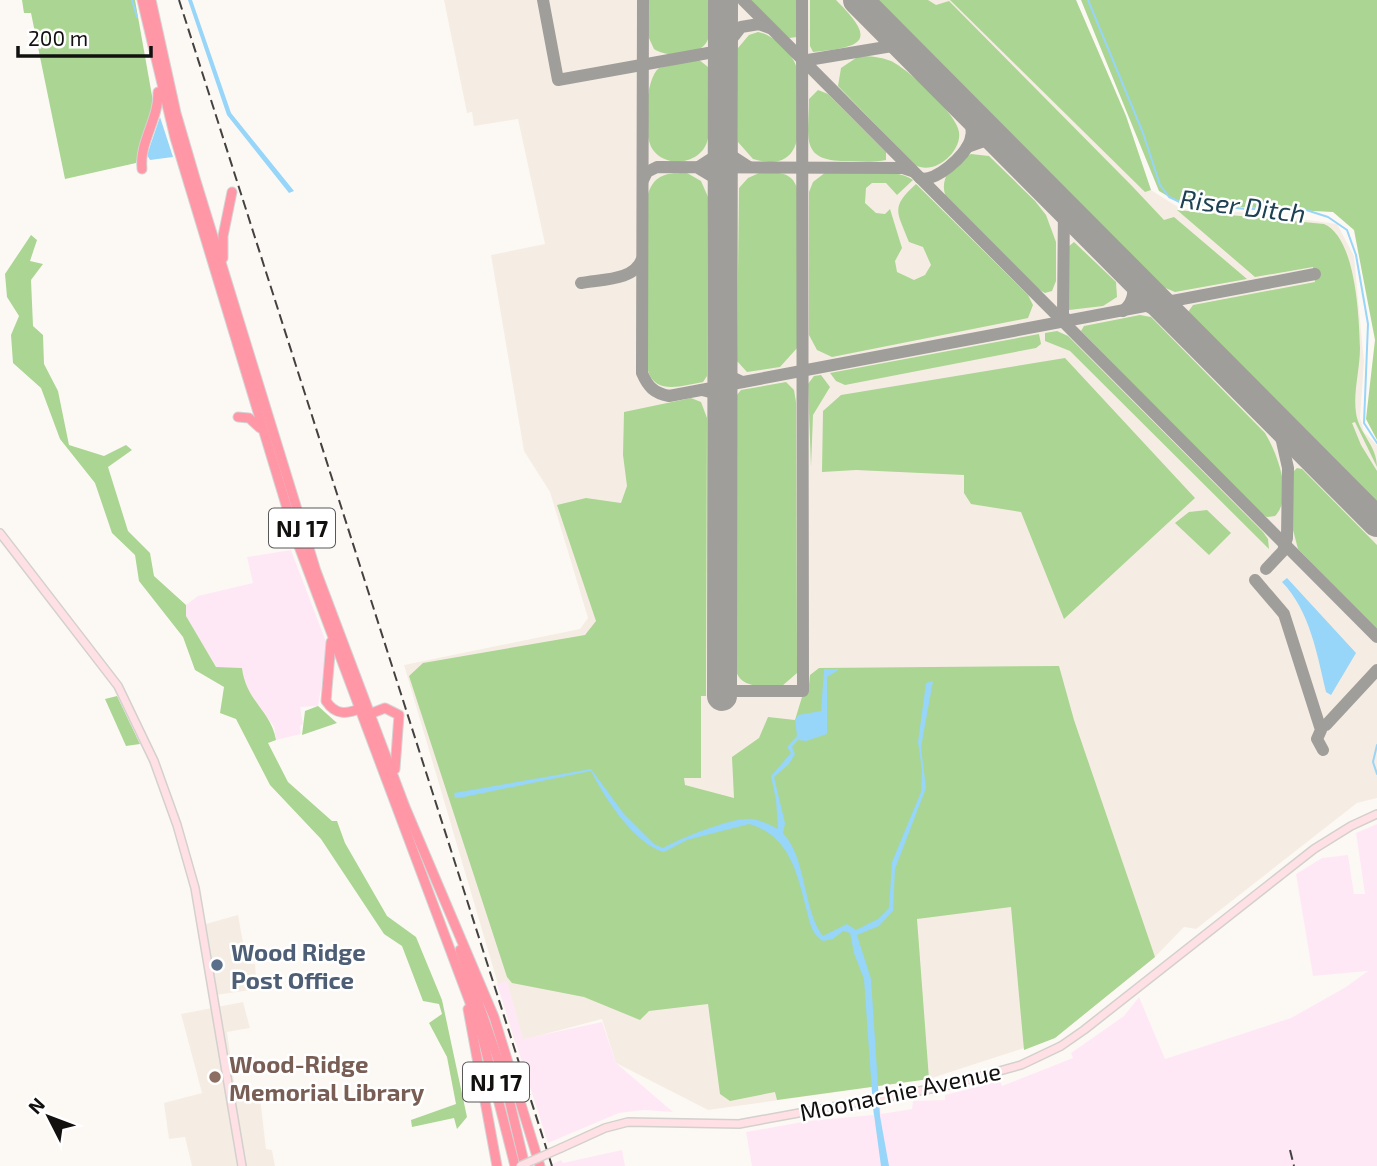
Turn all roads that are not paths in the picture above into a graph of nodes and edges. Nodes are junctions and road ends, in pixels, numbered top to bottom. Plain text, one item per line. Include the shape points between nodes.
1 (142, 0) edge
2 (151, 0) edge
3 (158, 76) junction
4 (142, 169) dead end
5 (232, 192) dead end
6 (232, 301) junction
7 (249, 386) junction
8 (265, 438) junction
9 (0, 533) edge
10 (332, 641) junction
11 (365, 712) junction
12 (395, 778) junction
13 (1377, 814) edge
14 (432, 873) junction
15 (468, 1000) junction
16 (540, 1162) edge
17 (242, 1166) edge
18 (497, 1166) edge
19 (518, 1166) edge
20 (525, 1166) edge

1 - 3 highway, NJ 17
2 - 6 highway, NJ 17 via 176,113
3 - 4 highway via 158,103
3 - 7 highway, NJ 17
5 - 6 highway via 222,242
6 - 11 highway, NJ 17 via 307,545
7 - 8 highway, NJ 17
7 - 8 highway via 249,407 238,417 253,420
8 - 10 highway, NJ 17
9 - 17 main road via 118,686 154,761 186,855
10 - 11 highway, NJ 17
10 - 11 highway via 326,701 337,712
11 - 12 highway, NJ 17
11 - 12 highway via 385,708 399,715
11 - 15 highway, NJ 17
12 - 14 highway, NJ 17
13 - 16 main road, Moonachie Avenue, bridge via 1314,849 1061,1046 999,1072 942,1087 739,1124 628,1122 605,1128
14 - 16 highway via 494,1017
14 - 20 highway, NJ 17 via 496,1050
15 - 18 highway
15 - 19 highway, NJ 17
16 - 19 main road, Moonachie Avenue, bridge

